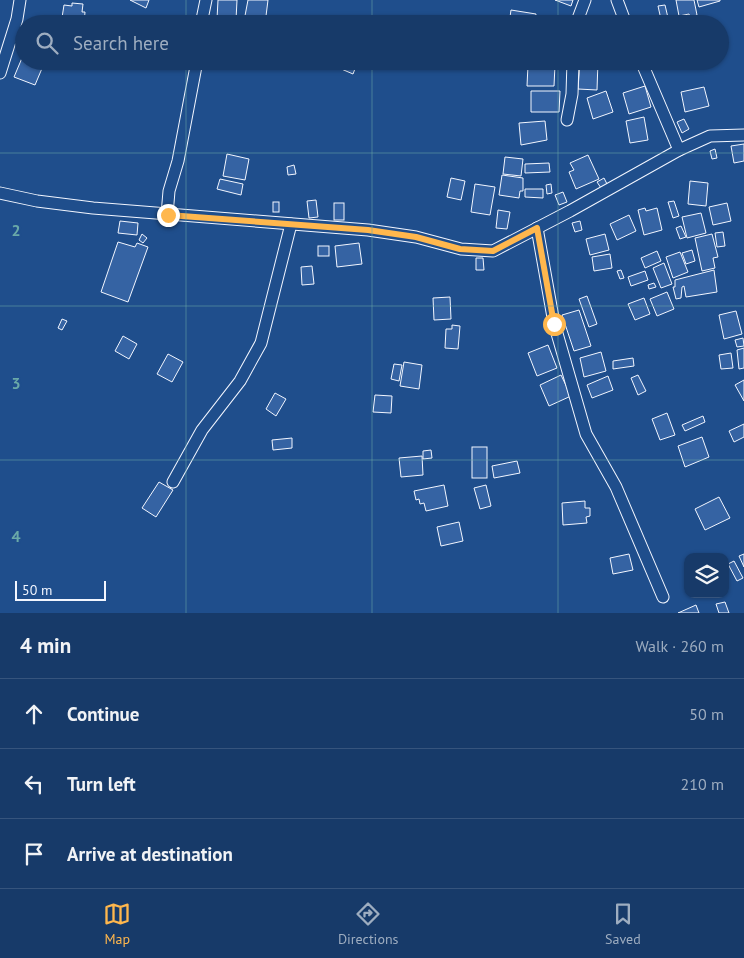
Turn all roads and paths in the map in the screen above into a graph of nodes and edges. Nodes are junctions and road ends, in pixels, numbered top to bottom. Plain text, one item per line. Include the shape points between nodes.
1 (20, 0) edge
2 (206, 0) edge
3 (585, 0) edge
4 (618, 0) edge
5 (18, 15) edge
6 (203, 15) edge
7 (579, 15) edge
8 (623, 15) edge
9 (15, 25) edge
10 (195, 70) edge
11 (573, 70) edge
12 (645, 70) edge
13 (0, 73) edge
14 (567, 120) dead end
15 (744, 135) edge
16 (679, 150) junction
17 (0, 193) edge
18 (168, 215) junction
19 (291, 224) junction
20 (537, 228) junction
21 (173, 482) dead end
22 (662, 597) dead end

1 - 5 street
2 - 6 street
3 - 7 street
4 - 8 street
9 - 13 street
10 - 18 street via 169,191
11 - 14 street
12 - 16 street
15 - 16 street via 710,136
16 - 20 street
17 - 18 street via 37,201
18 - 19 street
19 - 20 street via 368,230 416,237 460,249 493,251
19 - 21 street via 261,342 240,382 202,430
20 - 22 street via 554,324 586,434 616,487

